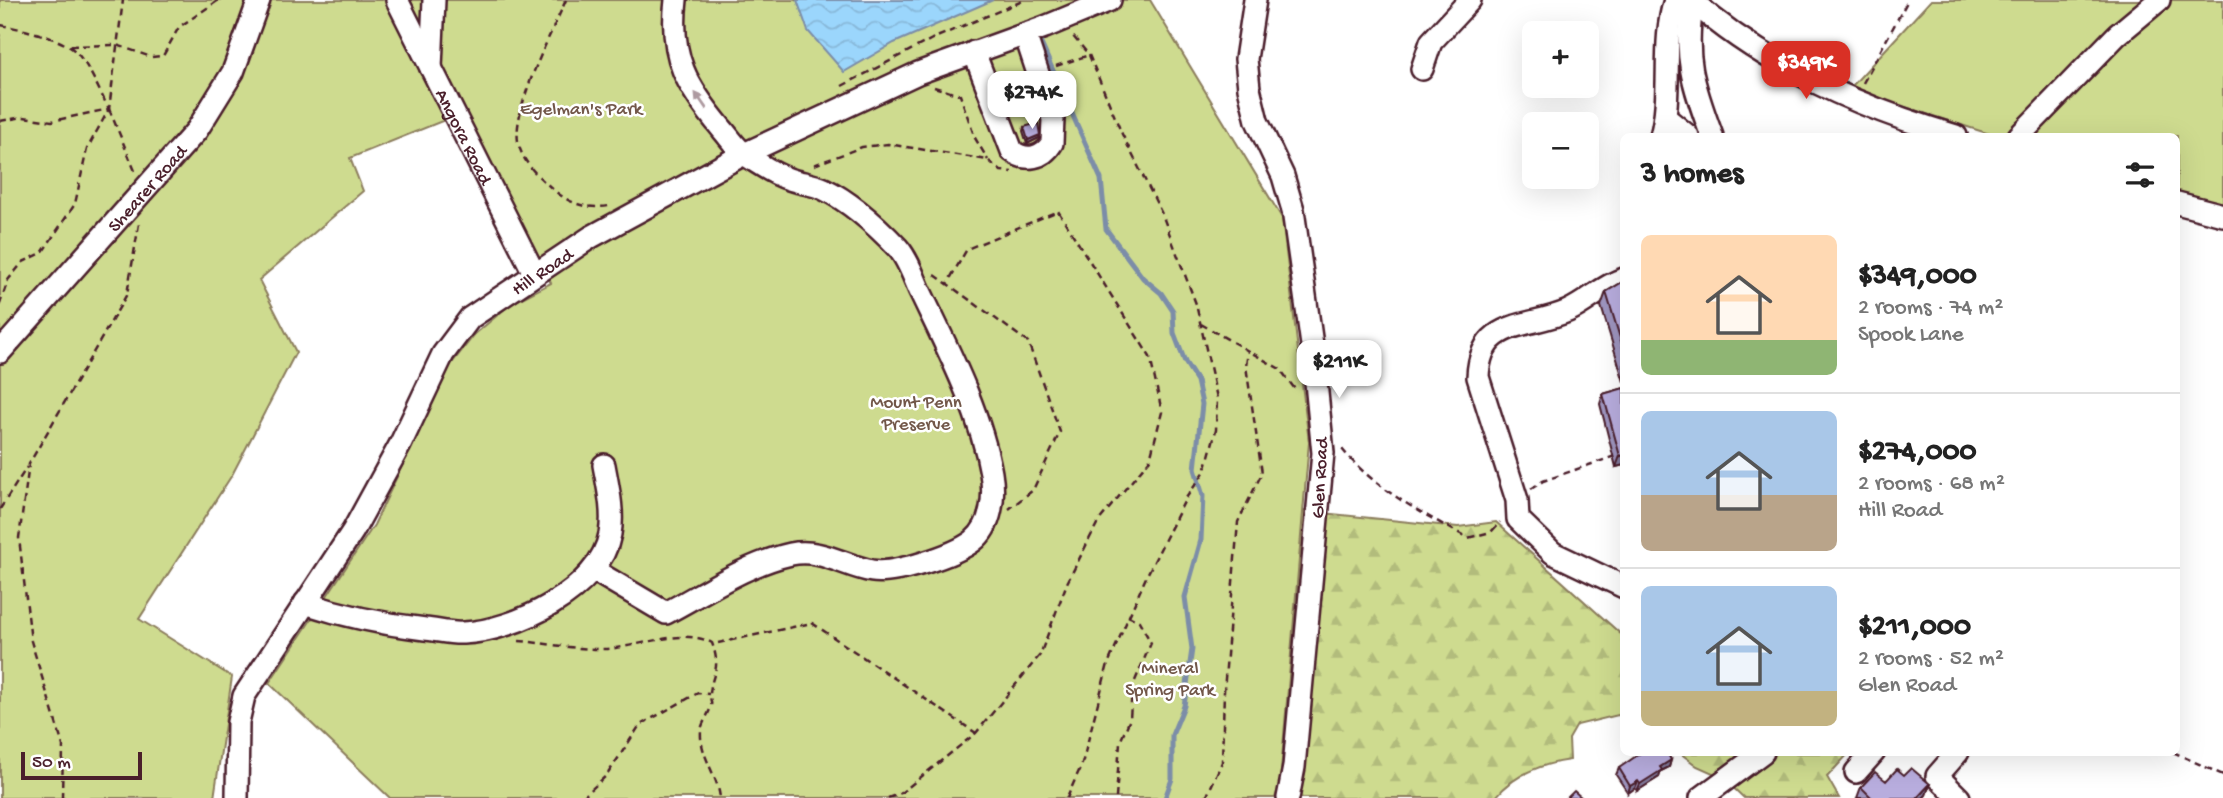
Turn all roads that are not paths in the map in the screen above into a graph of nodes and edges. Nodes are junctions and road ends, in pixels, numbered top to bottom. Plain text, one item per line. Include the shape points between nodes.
1 (259, 0) edge
2 (397, 0) edge
3 (434, 0) edge
4 (676, 0) edge
5 (1110, 0) edge
6 (1255, 0) edge
7 (1469, 0) edge
8 (1687, 0) edge
9 (2159, 0) edge
10 (1025, 34) junction
11 (974, 51) junction
12 (431, 68) junction
13 (1422, 69) dead end
14 (1664, 127) edge
15 (1712, 133) edge
16 (1946, 133) edge
17 (2022, 133) edge
18 (744, 154) junction
19 (2180, 204) edge
20 (2223, 215) edge
21 (534, 273) junction
22 (1620, 280) edge
23 (0, 352) edge
24 (604, 465) dead end
25 (595, 571) junction
26 (1620, 585) edge
27 (305, 603) junction
28 (1758, 756) edge
29 (1870, 756) edge
30 (1954, 756) edge
31 (1856, 772) dead end
32 (1710, 796) edge
33 (237, 798) edge
34 (1288, 798) edge
35 (1959, 798) edge

1 - 23 street, Shearer Road via 220,96 186,145
2 - 12 street, Angora Road
3 - 12 street
18 -> 4 street via 685,78 675,44
5 - 10 street, Hill Road
6 - 34 street, Glen Road via 1246,59 1249,88 1257,121 1293,210 1323,453
7 - 13 street via 1431,41
8 - 14 street via 1668,21
8 - 15 street via 1691,76
8 - 16 street via 1783,66 1898,119
9 - 17 street
10 - 11 street, Hill Road
10 - 11 street via 1054,132 1048,149 1032,158 1019,156 1006,141
11 - 18 street, Hill Road
12 - 21 street, Angora Road
18 - 21 street, Hill Road
18 - 25 street via 786,178 823,188 901,250 976,420 991,473 992,501 984,528 972,542 885,572 818,553 792,554 747,570 666,613
19 - 20 street
21 - 27 street, Hill Road via 470,318 452,341 353,531
22 - 26 street via 1569,311 1493,336 1484,346 1478,377 1517,500 1518,519 1553,553
24 - 25 street via 610,535
25 - 27 street via 565,595 520,620 463,633 359,621
27 - 33 street, Hill Road via 244,696 238,722
28 - 32 street
29 - 31 street
30 - 35 street via 1937,776

